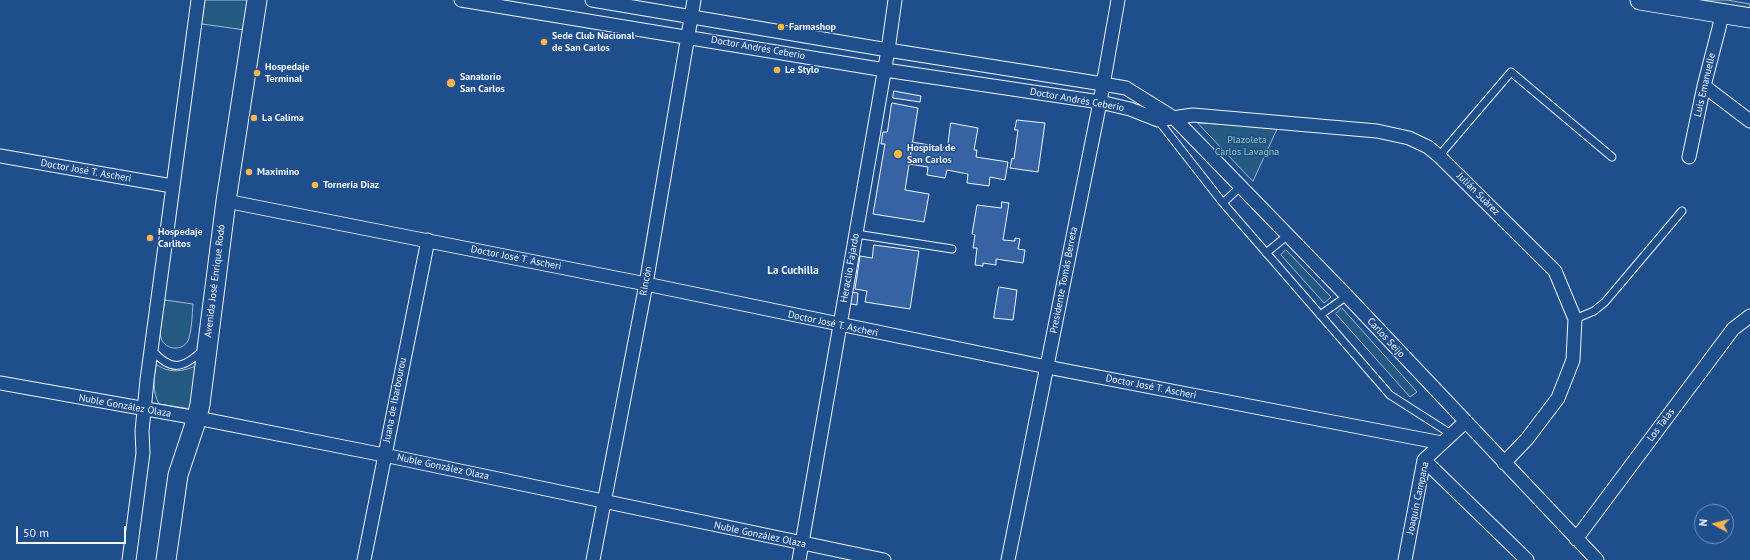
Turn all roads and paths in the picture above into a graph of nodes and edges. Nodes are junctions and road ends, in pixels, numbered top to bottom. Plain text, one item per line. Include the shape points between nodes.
1 (198, 0) edge
2 (257, 0) edge
3 (461, 0) edge
4 (592, 0) edge
5 (694, 0) edge
6 (895, 0) edge
7 (1118, 0) edge
8 (1640, 0) edge
9 (476, 1) edge
10 (1720, 14) junction
11 (691, 16) junction
12 (1750, 18) edge
13 (688, 36) junction
14 (888, 50) junction
15 (885, 70) junction
16 (1103, 84) junction
17 (1704, 86) junction
18 (1100, 102) junction
19 (1174, 118) junction
20 (1158, 120) junction
21 (1750, 121) edge
22 (0, 156) edge
23 (1440, 156) junction
24 (1612, 157) dead end
25 (1689, 157) dead end
26 (172, 186) junction
27 (1241, 186) junction
28 (226, 201) junction
29 (1223, 203) junction
30 (1682, 211) dead end
31 (856, 234) junction
32 (1288, 235) junction
33 (428, 240) junction
34 (952, 249) dead end
35 (1266, 253) junction
36 (646, 284) junction
37 (1347, 296) junction
38 (1320, 315) junction
39 (1750, 316) edge
40 (1575, 318) junction
41 (841, 325) junction
42 (207, 345) junction
43 (152, 350) junction
44 (1047, 367) junction
45 (0, 383) edge
46 (143, 409) junction
47 (197, 418) junction
48 (1465, 422) junction
49 (1446, 438) junction
50 (384, 455) junction
51 (1424, 460) junction
52 (1504, 463) junction
53 (605, 501) junction
54 (1576, 539) junction
55 (803, 544) junction
56 (129, 560) edge
57 (166, 560) edge
58 (364, 560) edge
59 (593, 560) edge
60 (799, 560) edge
61 (884, 560) edge
62 (1008, 560) edge
63 (1405, 560) edge
64 (1527, 560) edge
65 (1596, 560) edge

1 - 26 street
2 - 28 street, Avenida José Enrique Rodó
3 - 9 street, Doctor Andrés Ceberio
4 - 11 street, Doctor Andrés Ceberio
5 - 11 street, Rincón
6 - 14 street, Heraclio Fajardo
7 - 16 street, Presidente Tomás Berreta
8 - 10 street
9 - 13 street, Doctor Andrés Ceberio
10 - 12 street
10 - 17 street, Luis Emanuelle via 1720,24
11 - 13 street, Rincón
11 - 14 street, Doctor Andrés Ceberio
13 - 15 street, Doctor Andrés Ceberio
13 - 36 street, Rincón
14 - 15 street, Heraclio Fajardo
14 - 16 street, Doctor Andrés Ceberio
15 - 18 street, Doctor Andrés Ceberio
15 - 31 street, Heraclio Fajardo
16 - 18 street, Presidente Tomás Berreta
16 - 19 street, Doctor Andrés Ceberio via 1126,88
17 - 21 street
17 - 25 street, Luis Emanuelle
18 - 20 street, Doctor Andrés Ceberio via 1130,109
18 - 44 street, Presidente Tomás Berreta
19 - 20 street, Doctor Andrés Ceberio
19 - 23 street, Julián Suárez via 1193,115 1377,131 1409,138
19 - 27 street, Carlos Seijo
20 - 29 lane
22 - 26 street, Doctor José T. Ascheri
23 - 24 lane via 1511,72
23 - 40 street, Julián Suárez via 1555,271
26 - 43 street
27 - 29 lane
27 - 32 street, Carlos Seijo
28 - 33 street, Doctor José T. Ascheri
28 - 42 street, Avenida José Enrique Rodó
29 - 35 lane
30 - 40 lane via 1605,302 1594,311
31 - 34 lane
31 - 41 street, Heraclio Fajardo
32 - 35 lane
32 - 37 street, Carlos Seijo
33 - 36 street, Doctor José T. Ascheri
33 - 50 street, Juana de Ibarbourou
35 - 38 lane
36 - 41 street, Doctor José T. Ascheri
36 - 53 street, Rincón
37 - 38 lane
37 - 48 street, Carlos Seijo
38 - 49 lane via 1390,395
39 - 54 street, Los Talas via 1733,329
40 - 52 street, Julián Suárez via 1573,360 1558,398 1527,439
41 - 44 street, Doctor José T. Ascheri
41 - 55 street, Heraclio Fajardo
42 - 43 lane via 187,363 174,365 162,361
42 - 47 street, Avenida José Enrique Rodó
43 - 46 street
44 - 49 street, Doctor José T. Ascheri
44 - 62 street, Presidente Tomás Berreta
45 - 46 street, Nuble González Olaza
46 - 47 street, Nuble González Olaza
46 - 56 street via 142,453
47 - 50 street, Nuble González Olaza
47 - 57 street, Avenida José Enrique Rodó via 178,475
48 - 49 street, Joaquín Campana
48 - 52 street, Carlos Seijo
49 - 51 street, Joaquín Campana
50 - 53 street, Nuble González Olaza
50 - 58 street, Juana de Ibarbourou
51 - 63 street, Joaquín Campana
51 - 64 street
52 - 54 street, Carlos Seijo
53 - 55 street, Nuble González Olaza
53 - 59 street, Rincón
54 - 65 street, Carlos Seijo
55 - 60 street, Heraclio Fajardo
55 - 61 street, Nuble González Olaza

